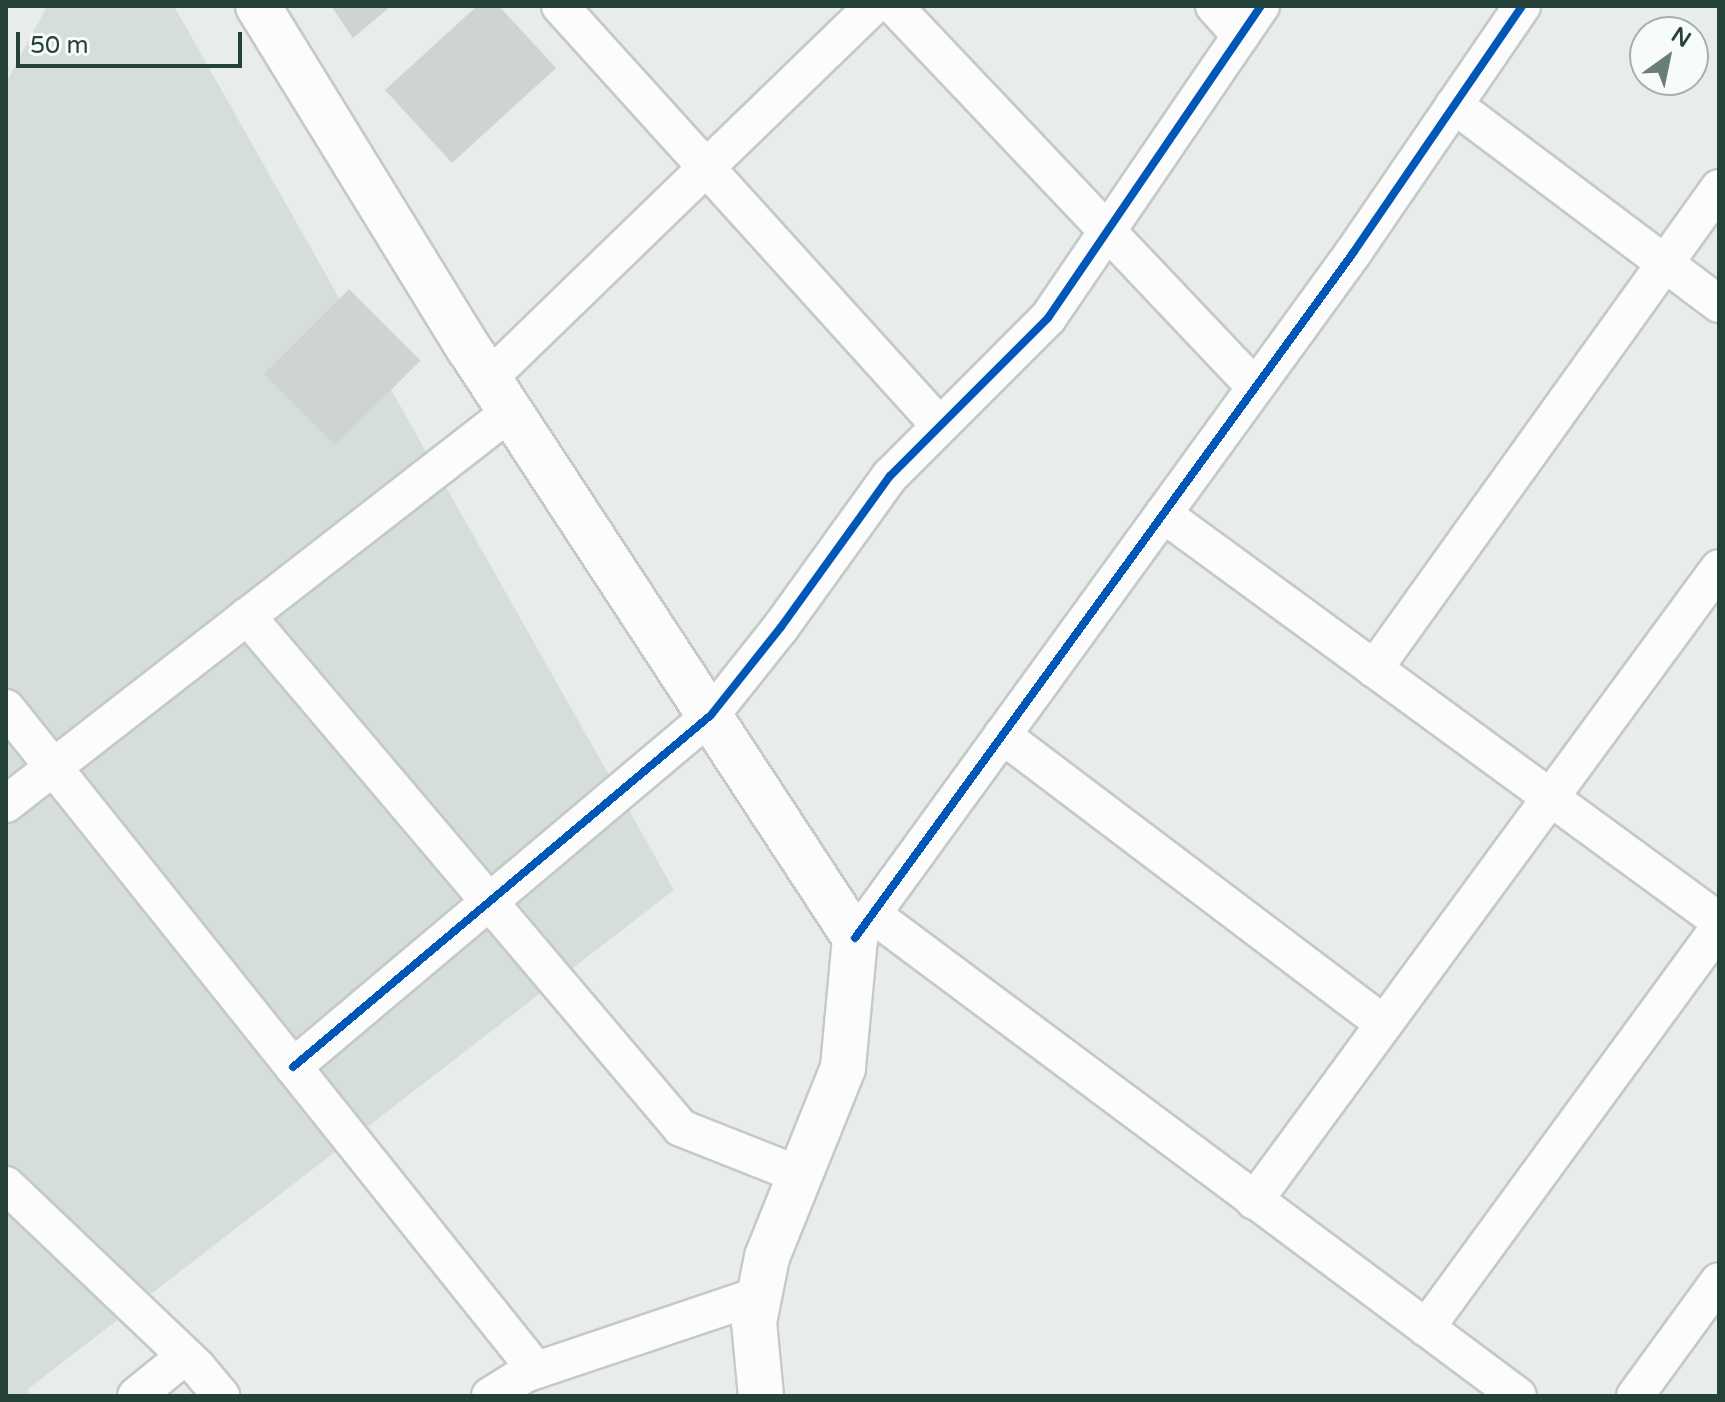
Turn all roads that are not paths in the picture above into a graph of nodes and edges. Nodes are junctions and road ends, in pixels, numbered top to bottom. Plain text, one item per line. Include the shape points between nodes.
1 (258, 6) edge
2 (560, 6) edge
3 (873, 6) edge
4 (894, 6) edge
5 (1214, 6) edge
6 (1261, 6) edge
7 (1522, 6) edge
8 (1241, 36) junction
9 (1454, 105) junction
10 (706, 168) junction
11 (1719, 188) edge
12 (1107, 231) junction
13 (1665, 263) junction
14 (1719, 304) edge
15 (1255, 387) junction
16 (499, 395) junction
17 (940, 426) junction
18 (1163, 514) junction
19 (1719, 568) edge
20 (247, 616) junction
21 (1374, 669) junction
22 (6, 708) edge
23 (711, 715) junction
24 (1002, 735) junction
25 (53, 768) junction
26 (1550, 797) junction
27 (6, 804) edge
28 (489, 902) junction
29 (1719, 921) edge
30 (864, 926) junction
31 (1719, 928) edge
32 (1384, 1024) junction
33 (293, 1067) junction
34 (800, 1175) junction
35 (6, 1185) edge
36 (1254, 1201) junction
37 (1719, 1281) edge
38 (760, 1295) junction
39 (1426, 1328) junction
40 (185, 1356) junction
41 (536, 1370) junction
42 (136, 1396) edge
43 (221, 1396) edge
44 (490, 1396) edge
45 (761, 1396) edge
46 (1518, 1396) edge
47 (1635, 1396) edge

1 - 16 main road
2 - 10 street
3 - 10 street
4 - 12 street
5 - 8 street
6 - 8 street
7 - 9 street
8 - 12 street
9 - 13 street
9 - 15 street
10 - 16 street
10 - 17 street
11 - 13 street
12 - 15 street
12 - 17 street via 1048,318
13 - 14 street
13 - 21 street
15 - 18 street
16 - 20 street
16 - 23 main road
17 - 23 street via 890,476
18 - 21 street
18 - 24 street
19 - 26 street
20 - 25 street
20 - 28 street
21 - 26 street
22 - 25 street
23 - 28 street
23 - 30 main road
24 - 30 street
24 - 32 street
25 - 27 street
25 - 33 street
26 - 29 street
26 - 32 street
28 - 33 street
28 - 34 street via 681,1128
30 - 34 main road via 843,1068
30 - 36 street
31 - 39 street
32 - 36 street
33 - 41 street
34 - 38 main road via 767,1257
35 - 40 street
36 - 39 street
37 - 47 street
38 - 41 street
38 - 45 main road via 754,1322
39 - 46 street
40 - 42 street
40 - 43 street
41 - 44 street

